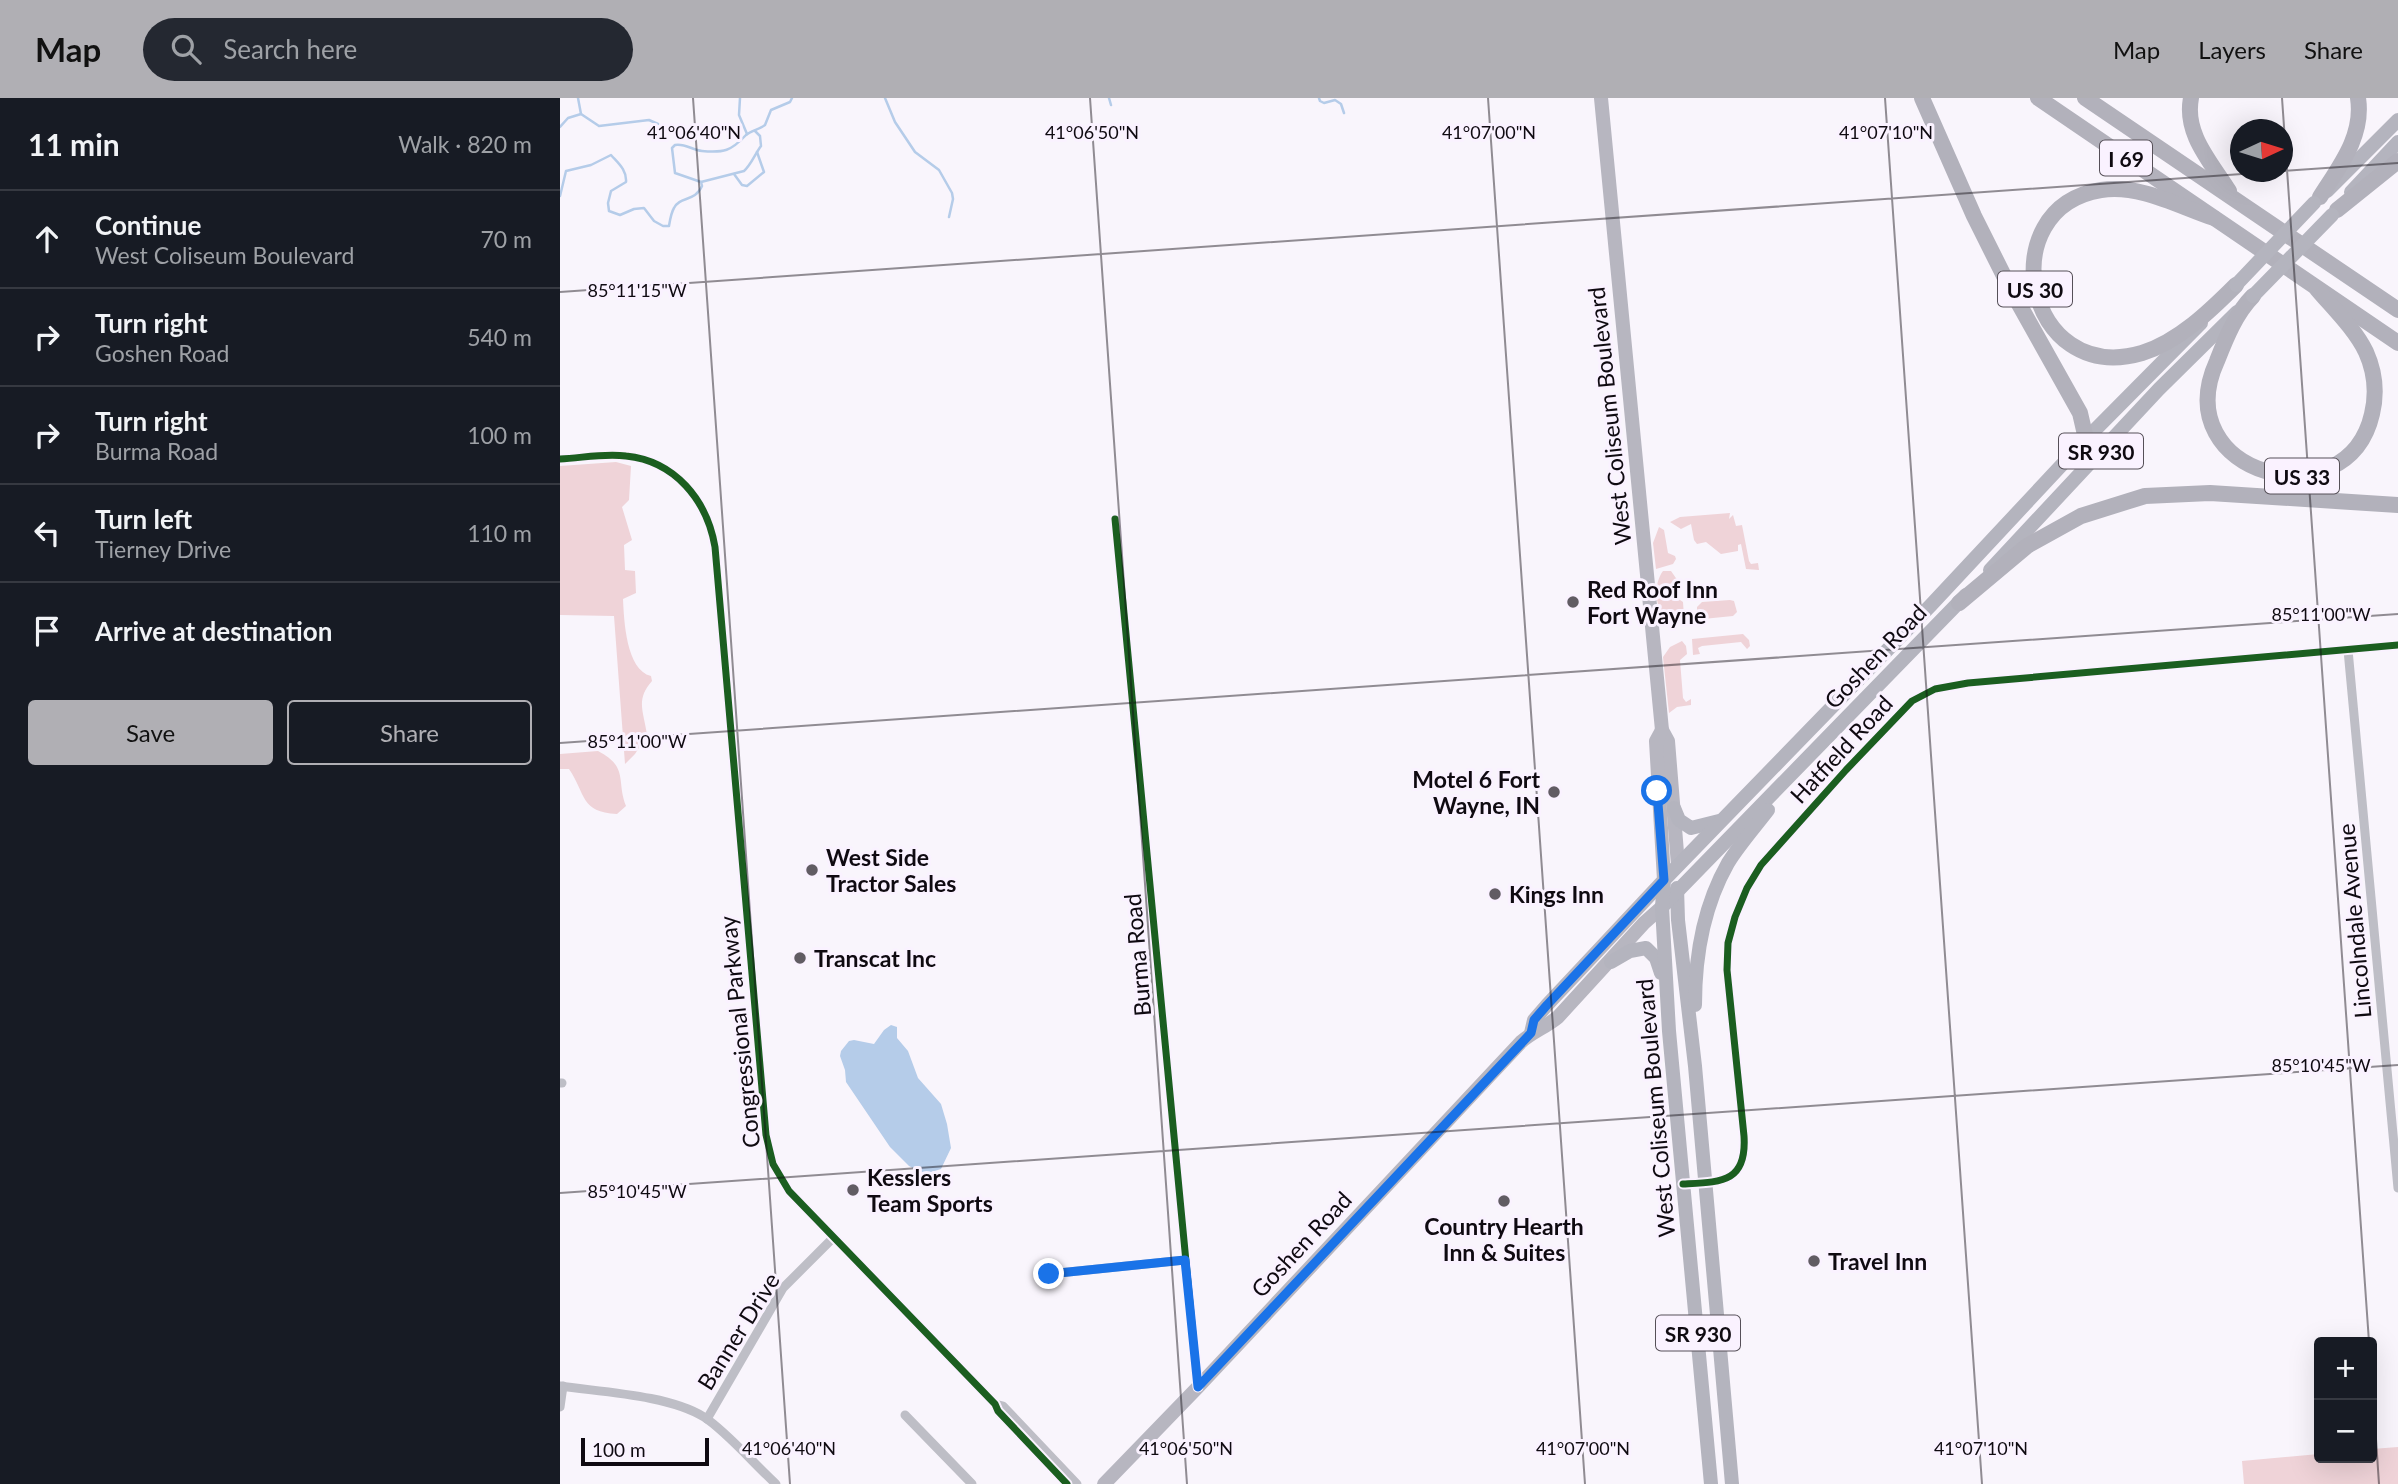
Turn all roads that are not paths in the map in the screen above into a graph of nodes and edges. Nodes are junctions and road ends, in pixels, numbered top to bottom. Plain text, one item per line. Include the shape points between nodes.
1 (1601, 98) edge
2 (1922, 98) edge
3 (2038, 98) edge
4 (2085, 98) edge
5 (2190, 98) edge
6 (2358, 98) edge
7 (2398, 120) edge
8 (2398, 142) edge
9 (2398, 161) edge
10 (2232, 196) junction
11 (2317, 200) junction
12 (2334, 212) junction
13 (2214, 218) junction
14 (2353, 280) junction
15 (2233, 288) junction
16 (2317, 289) junction
17 (2398, 297) edge
18 (2250, 299) junction
19 (2398, 310) edge
20 (2398, 343) edge
21 (2086, 439) junction
22 (560, 459) edge
23 (2398, 505) edge
24 (1115, 519) dead end
25 (1959, 603) junction
26 (2398, 645) edge
27 (2348, 650) junction
28 (1662, 730) junction
29 (1805, 760) junction
30 (1674, 808) junction
31 (1723, 820) junction
32 (1678, 865) junction
33 (1664, 880) junction
34 (1676, 894) junction
35 (1662, 907) junction
36 (1611, 962) junction
37 (1668, 993) junction
38 (1531, 1033) junction
39 (1695, 1066) junction
40 (1706, 1183) junction
41 (1683, 1184) junction
42 (2398, 1188) edge
43 (834, 1237) junction
44 (1185, 1260) junction
45 (1049, 1274) dead end
46 (561, 1386) edge
47 (1198, 1387) junction
48 (995, 1404) junction
49 (560, 1407) edge
50 (905, 1415) dead end
51 (707, 1419) junction
52 (776, 1484) edge
53 (972, 1484) edge
54 (1067, 1484) edge
55 (1077, 1484) edge
56 (1104, 1484) edge
57 (1711, 1484) edge
58 (1732, 1484) edge

1 - 28 main road, West Coliseum Boulevard
2 - 21 highway via 2010,288 2080,413
3 - 13 highway, I 69
4 - 10 highway, I 69
5 - 10 highway via 2197,139
6 - 11 highway via 2352,144
7 - 11 highway, US 30
8 - 12 highway, US 33
9 - 12 highway
10 - 14 highway, I 69
11 - 15 highway, US 30, bridge
12 - 18 highway, US 33, bridge
13 - 15 highway, US 30 via 2150,193 2104,190 2085,194 2062,207 2046,227 2032,273 2036,296 2058,335 2098,356 2118,358 2144,352 2180,334
13 - 16 highway, I 69
14 - 17 highway
14 - 19 highway, I 69
15 - 21 highway, SR 930
16 - 18 highway, US 33 via 2365,351 2376,400 2369,428 2354,451 2334,465 2304,476 2275,475 2228,452 2210,419 2206,396 2214,367
16 - 20 highway, I 69
18 - 25 highway, Goshen Road / SR 930 via 2159,389
21 - 31 highway, SR 930
22 - 43 street, Congressional Parkway via 627,456 655,464 674,475 700,503 708,520 715,547 770,1154 789,1191
23 - 25 highway via 2210,493 2145,496 2081,516 2027,546
24 - 44 street, Burma Road
25 - 29 highway, Goshen Road / SR 930
26 - 27 street, Hatfield Road
27 - 40 street, Hatfield Road via 1968,683 1935,689 1912,701 1761,864 1739,906 1728,943 1727,970 1745,1152 1734,1175
27 - 42 street, Lincolndale Avenue
28 - 30 main road, West Coliseum Boulevard via 1668,741
28 - 33 main road, West Coliseum Boulevard via 1657,741
29 - 34 highway, Goshen Road
29 - 39 highway, SR 930 via 1729,862 1707,908 1695,991
30 - 31 highway via 1679,820 1691,828
30 - 32 main road, West Coliseum Boulevard
31 - 32 highway, SR 930
32 - 33 highway, SR 930
32 - 34 highway, West Coliseum Boulevard
33 - 35 highway, West Coliseum Boulevard / SR 930
33 - 38 main road, Goshen Road via 1547,1005 1534,1020
34 - 35 highway, Goshen Road
34 - 39 highway, West Coliseum Boulevard
35 - 36 main road, Goshen Road
35 - 37 highway, West Coliseum Boulevard / SR 930
36 - 37 highway via 1646,948 1656,958
36 - 38 main road, Goshen Road via 1559,1017
37 - 41 highway, West Coliseum Boulevard / SR 930
38 - 47 main road, Goshen Road
39 - 40 highway, West Coliseum Boulevard / SR 930
40 - 41 street, Hatfield Road
40 - 58 highway, West Coliseum Boulevard / SR 930
41 - 57 highway, West Coliseum Boulevard / SR 930
43 - 48 street, Congressional Parkway
43 - 51 street, Banner Drive via 783,1288
44 - 45 street
44 - 47 street, Burma Road
46 - 49 street
46 - 51 street via 671,1403
47 - 56 main road, Goshen Road
48 - 54 street, Congressional Parkway
48 - 55 street, Congressional Parkway via 1003,1406
50 - 53 street
51 - 52 street

